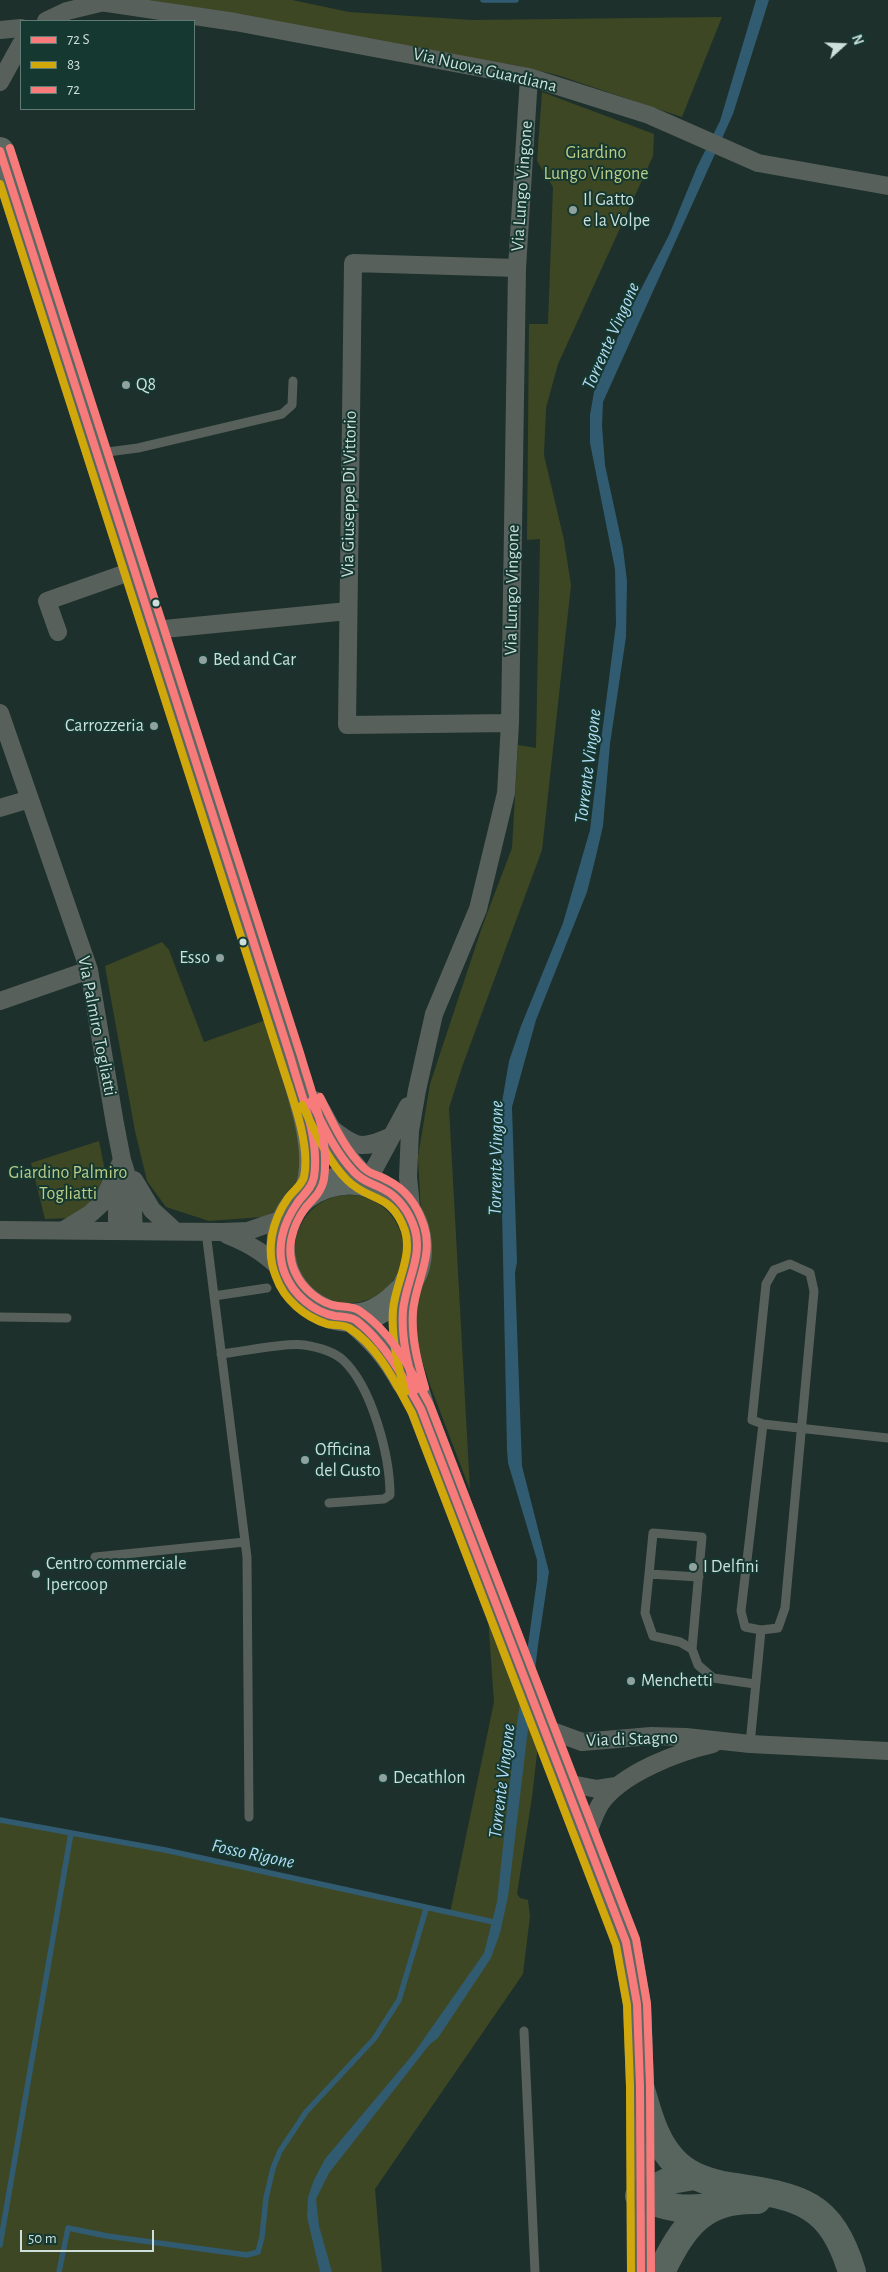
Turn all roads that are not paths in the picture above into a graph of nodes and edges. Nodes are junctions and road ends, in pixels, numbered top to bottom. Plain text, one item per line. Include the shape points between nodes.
1 (94, 2) edge
2 (48, 20) edge
3 (20, 28) edge
4 (0, 30) edge
5 (20, 46) edge
6 (529, 77) junction
7 (0, 82) edge
8 (0, 151) edge
9 (887, 183) edge
10 (517, 268) junction
11 (293, 382) dead end
12 (98, 453) junction
13 (134, 570) junction
14 (348, 611) junction
15 (154, 630) junction
16 (58, 632) dead end
17 (0, 713) edge
18 (510, 723) junction
19 (30, 799) junction
20 (0, 808) edge
21 (89, 970) junction
22 (0, 1001) edge
23 (291, 1059) junction
24 (417, 1090) junction
25 (321, 1121) junction
26 (392, 1136) junction
27 (122, 1160) junction
28 (363, 1181) junction
29 (308, 1192) junction
30 (288, 1217) junction
31 (412, 1220) junction
32 (0, 1230) edge
33 (64, 1230) junction
34 (125, 1231) junction
35 (175, 1231) junction
36 (214, 1232) junction
37 (276, 1281) junction
38 (406, 1288) junction
39 (214, 1296) junction
40 (0, 1317) edge
41 (66, 1318) dead end
42 (352, 1318) junction
43 (221, 1354) junction
44 (421, 1409) junction
45 (764, 1424) junction
46 (802, 1429) junction
47 (888, 1438) edge
48 (329, 1503) dead end
49 (245, 1542) junction
50 (95, 1557) dead end
51 (649, 1574) junction
52 (699, 1577) junction
53 (760, 1630) junction
54 (692, 1649) junction
55 (756, 1684) junction
56 (540, 1718) junction
57 (722, 1742) junction
58 (750, 1744) junction
59 (888, 1751) edge
60 (566, 1783) junction
61 (616, 1786) junction
62 (249, 1817) dead end
63 (587, 1836) junction
64 (524, 2031) dead end
65 (640, 2086) junction
66 (694, 2176) junction
67 (639, 2196) junction
68 (712, 2207) junction
69 (535, 2272) edge
70 (640, 2272) edge
71 (661, 2272) edge
72 (842, 2272) edge
73 (852, 2272) edge

1 - 2 street, Via Nuova Guardiana
1 - 6 street, Via Nuova Guardiana via 235,22
3 - 4 street
5 - 7 street
6 - 9 street, Via Nuova Guardiana via 649,115 758,163
6 - 10 street, Via Lungo Vingone
8 - 12 main road
10 - 14 street, Via Giuseppe Di Vittorio via 352,264
10 - 18 street, Via Lungo Vingone
11 - 12 lane via 292,406 282,414 138,448
12 - 13 main road
13 - 15 main road
13 - 16 street via 48,601
14 - 15 street
14 - 18 street, Via Giuseppe Di Vittorio via 347,725
15 - 23 main road
17 - 19 street, Via Palmiro Togliatti
18 - 24 street, Via Lungo Vingone via 506,793 478,910 434,1014
19 - 20 street
19 - 21 street, Via Palmiro Togliatti
21 - 22 street
21 - 27 street, Via Palmiro Togliatti
23 - 25 main road
23 - 29 main road via 312,1144 314,1178
24 - 26 street, Via Lungo Vingone
24 - 31 street, Via Lungo Vingone via 410,1131 408,1177
25 - 26 street via 349,1143 361,1147
25 - 28 main road via 340,1154
26 - 28 street, Via Lungo Vingone via 373,1171
27 - 33 street via 102,1203
27 - 34 street, Via Palmiro Togliatti via 132,1192
27 - 35 street via 145,1201
28 - 29 main road via 329,1182
28 - 31 main road via 383,1188 400,1202
29 - 30 main road
30 - 36 street via 248,1231
30 - 37 main road via 281,1236
31 - 38 main road via 418,1243 416,1266
32 - 33 street
33 - 34 street
34 - 35 street
35 - 36 street
36 - 37 street via 250,1244 268,1256
36 - 39 lane
37 - 39 lane
37 - 42 main road via 312,1306 331,1315
38 - 42 main road via 391,1303 373,1313
38 - 44 main road via 405,1347
39 - 43 lane
40 - 41 lane
42 - 44 main road via 392,1358
43 - 48 lane via 302,1344 335,1354 347,1366 362,1388 380,1431 387,1457 390,1495 384,1500
43 - 49 lane
44 - 56 main road
45 - 46 lane
45 - 46 lane via 752,1420 766,1284 774,1270 790,1264 810,1273 814,1291
45 - 53 lane via 741,1611 745,1627
46 - 47 lane
46 - 53 lane via 785,1608 778,1628
49 - 50 lane
49 - 62 lane
51 - 52 lane
51 - 52 lane via 653,1533 702,1537
51 - 54 lane via 645,1613 653,1636 680,1642
52 - 54 lane
53 - 55 lane
54 - 55 lane via 698,1665 713,1678
55 - 58 lane
56 - 57 street, Via di Stagno via 582,1742 651,1736
56 - 60 main road
57 - 58 street, Via di Stagno
57 - 61 street, Via di Stagno via 684,1751
58 - 59 street, Via di Stagno
60 - 61 street, Via di Stagno via 597,1789
60 - 63 main road
61 - 63 street, Via di Stagno via 600,1804
63 - 65 main road via 626,1942 637,2004
64 - 69 lane
65 - 66 highway via 654,2130 664,2148 677,2164
65 - 67 main road
66 - 67 highway via 671,2180
66 - 73 highway via 718,2184 790,2196 811,2207 834,2229
67 - 68 highway via 662,2206 689,2210
67 - 70 main road
68 - 71 highway via 691,2221 676,2240
68 - 72 highway via 747,2199 776,2202 798,2210 829,2238

